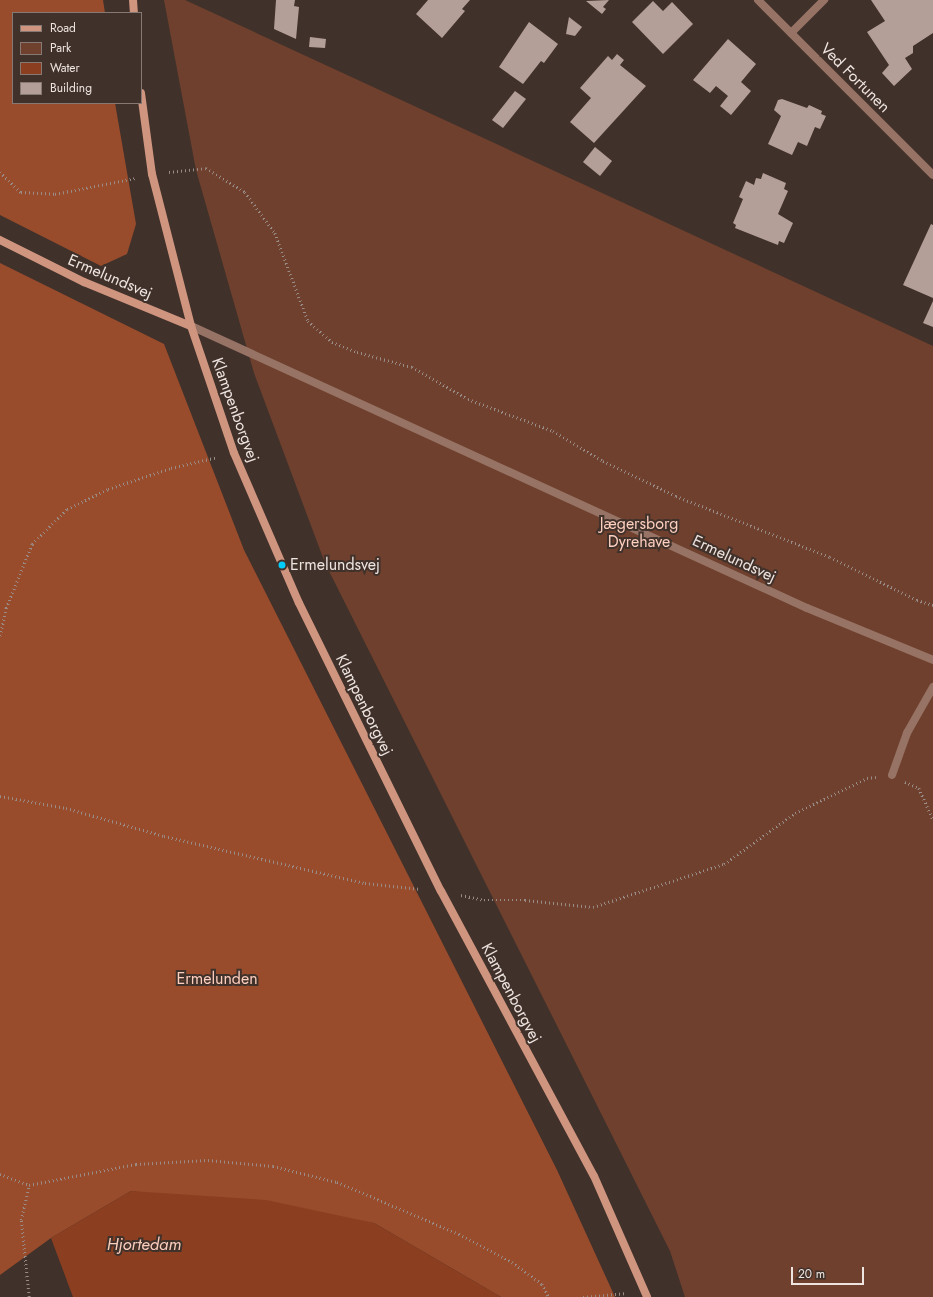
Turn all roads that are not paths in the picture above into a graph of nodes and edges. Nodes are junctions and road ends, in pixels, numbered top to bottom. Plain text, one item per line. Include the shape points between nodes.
1 (133, 0) edge
2 (758, 0) edge
3 (824, 0) edge
4 (134, 12) edge
5 (791, 33) junction
6 (142, 100) edge
7 (933, 175) edge
8 (0, 240) edge
9 (191, 326) junction
10 (933, 660) edge
11 (933, 687) edge
12 (892, 775) road end
13 (646, 1294) edge

1 - 4 street
2 - 5 street, Ved Fortunen
3 - 5 street
5 - 7 street, Ved Fortunen
6 - 9 street, Klampenborgvej via 152,174
8 - 9 street, Ermelundsvej via 84,282
9 - 10 street, Ermelundsvej via 807,608
9 - 13 street, Klampenborgvej via 234,453 299,603 441,891 594,1176
11 - 12 street via 907,734

